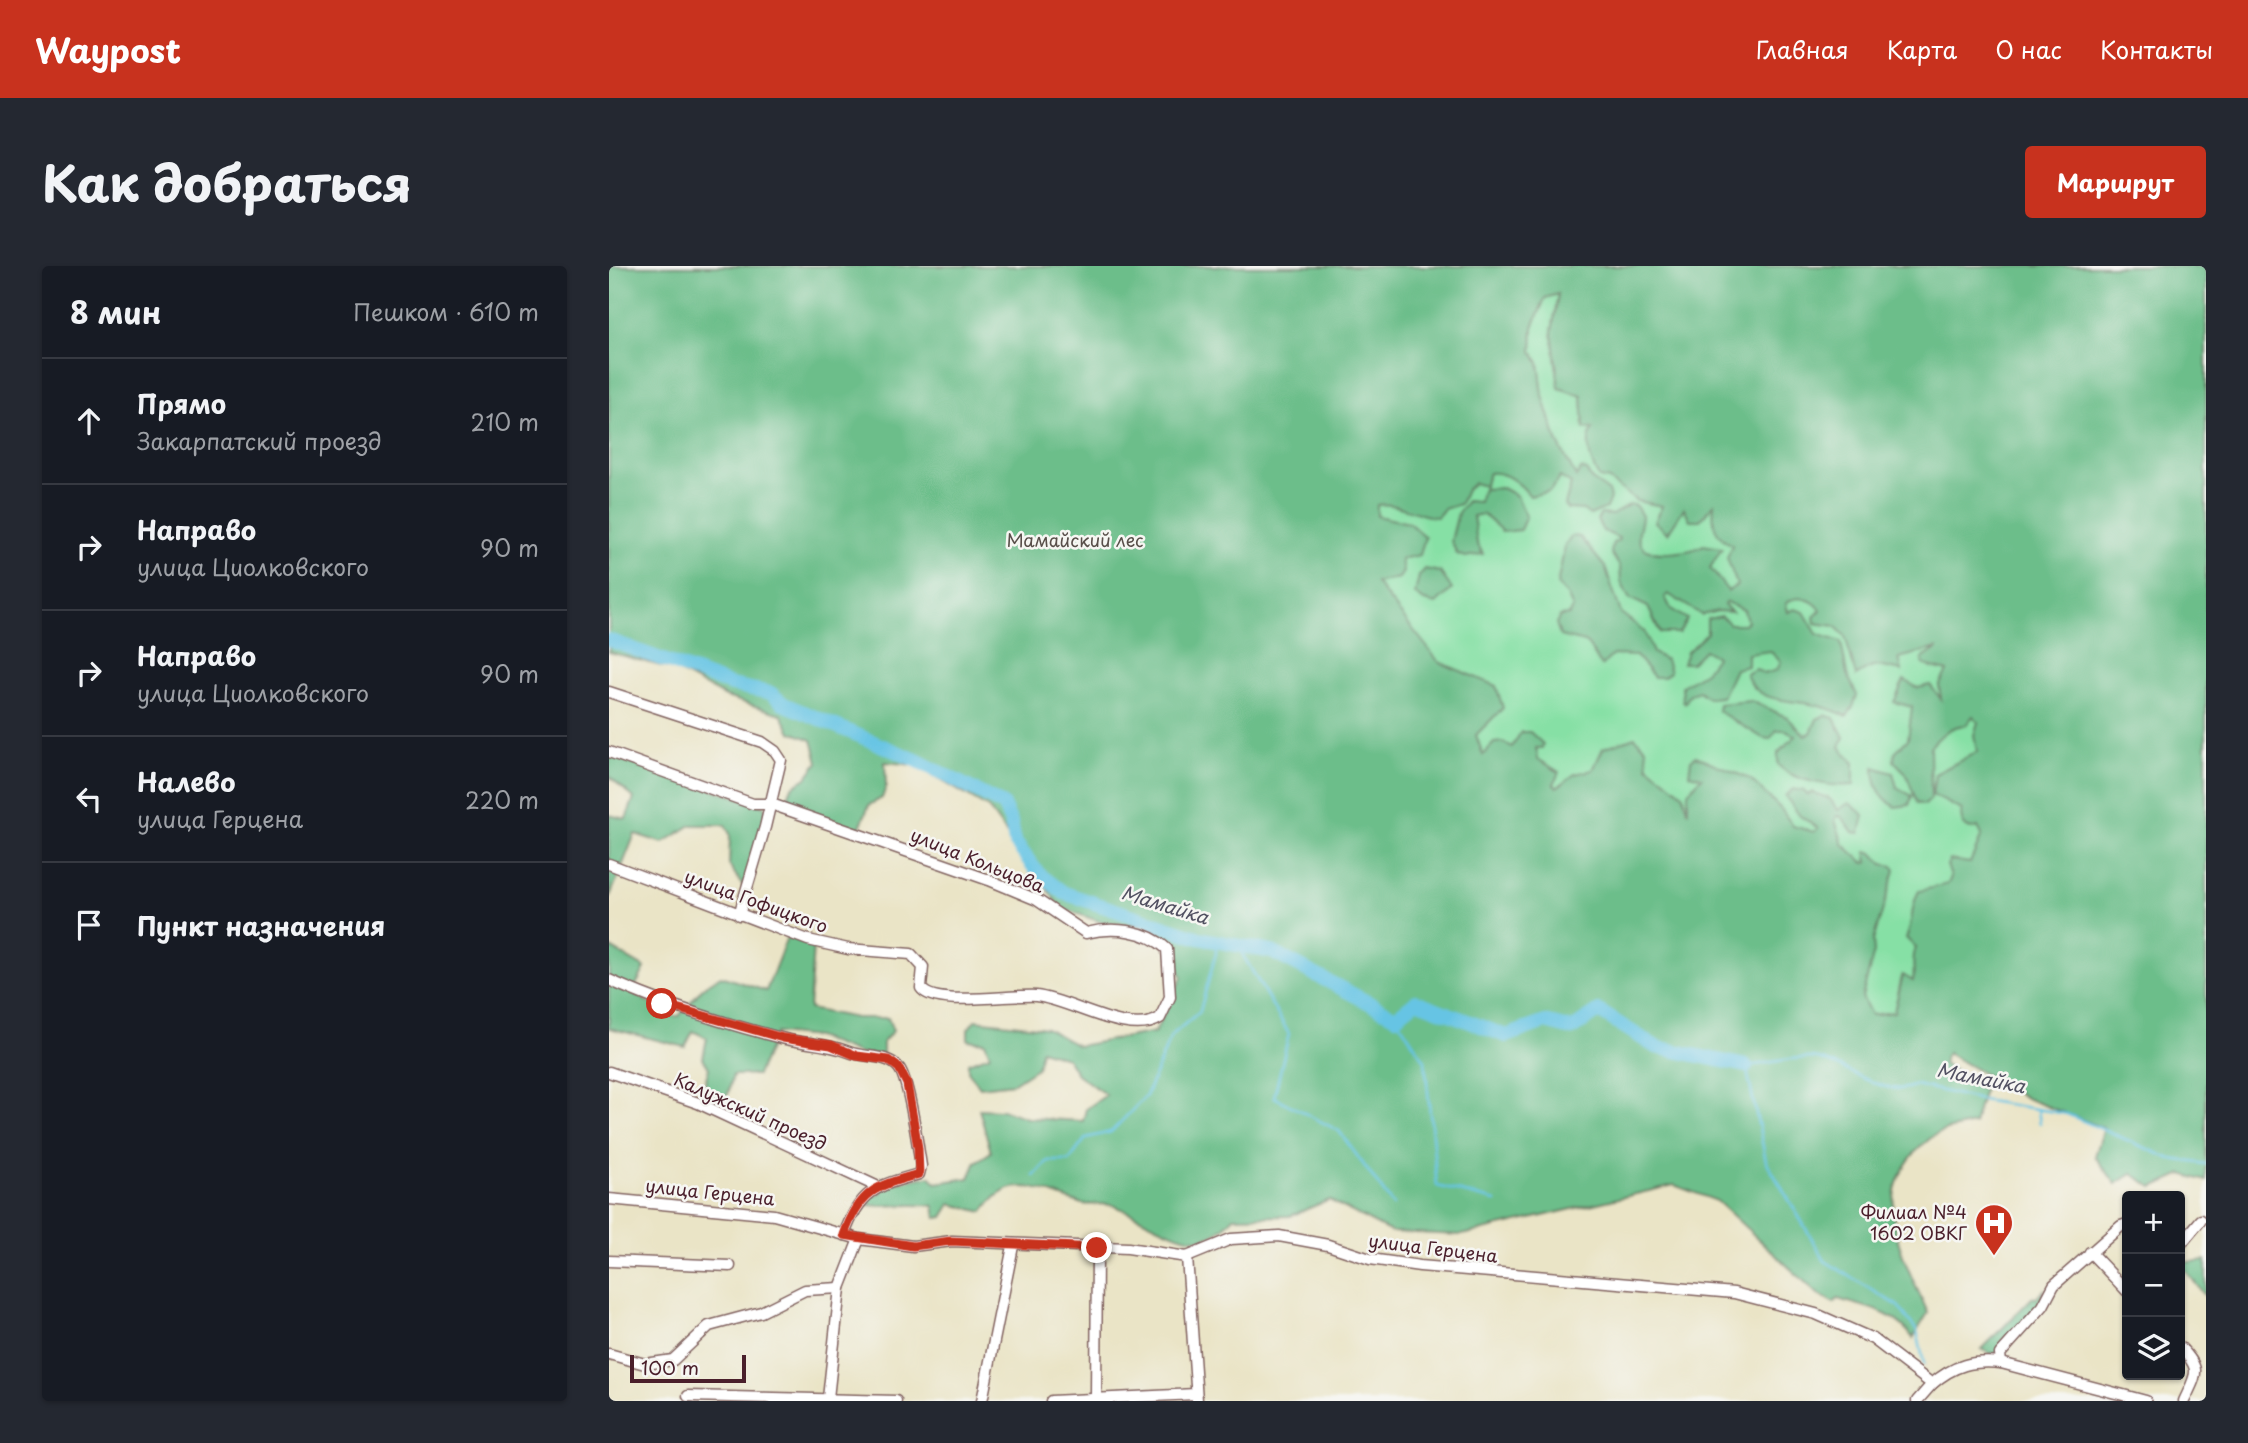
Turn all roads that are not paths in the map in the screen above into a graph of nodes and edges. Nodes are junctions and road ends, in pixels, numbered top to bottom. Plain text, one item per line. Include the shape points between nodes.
1 (609, 692) edge
2 (609, 752) edge
3 (771, 804) junction
4 (609, 864) edge
5 (739, 915) junction
6 (609, 980) edge
7 (1152, 1022) joint
8 (609, 1072) edge
9 (876, 1186) junction
10 (609, 1199) edge
11 (2201, 1220) dead end
12 (2122, 1228) edge
13 (844, 1235) junction
14 (859, 1239) junction
15 (2185, 1239) edge
16 (1013, 1246) junction
17 (1097, 1248) junction
18 (2090, 1252) junction
19 (1187, 1257) junction
20 (609, 1261) edge
21 (730, 1266) dead end
22 (2122, 1286) edge
23 (840, 1288) junction
24 (2185, 1352) edge
25 (609, 1354) edge
26 (2001, 1363) junction
27 (1932, 1384) junction
28 (688, 1395) dead end
29 (828, 1398) junction
30 (1197, 1398) edge
31 (1096, 1399) junction
32 (896, 1401) edge
33 (982, 1401) edge
34 (1051, 1401) edge
35 (1917, 1401) edge
36 (2146, 1401) edge
37 (2184, 1401) edge

1 - 3 street via 762,742 781,760
2 - 3 street, улица Кольцова via 753,804
3 - 5 street
3 - 7 street, улица Кольцова via 1001,885 1037,900 1086,933 1104,928 1154,937 1167,949 1170,997 1160,1017
4 - 5 street, улица Гофицкого
5 - 7 street, улица Гофицкого via 821,943 911,954 923,967 921,988 933,997 1015,994 1049,998 1135,1026
6 - 9 street via 662,1004 783,1038 888,1060 899,1068 907,1084 921,1166 919,1174
8 - 9 street, Калужский проезд via 698,1103
9 - 13 street via 860,1201
10 - 13 street, улица Герцена via 774,1215
11 - 15 street
12 - 18 street
13 - 14 street, улица Герцена
14 - 16 street, улица Герцена via 913,1246 951,1241
14 - 23 street
16 - 17 street, улица Герцена
16 - 33 street
17 - 19 street, улица Герцена
17 - 31 street
18 - 22 street
18 - 26 street via 2054,1285 2043,1306 2000,1354
19 - 27 street, улица Герцена via 1231,1239 1279,1236 1370,1259 1420,1266 1734,1293 1816,1314 1873,1339
19 - 30 street
20 - 21 street
23 - 25 street via 805,1290 761,1312 709,1326 673,1360 645,1364
23 - 29 street
24 - 37 street via 2196,1363 2197,1373
26 - 27 street via 1969,1362 1947,1371
26 - 36 street
27 - 35 street
28 - 29 street
29 - 32 street
30 - 31 street
31 - 34 street

